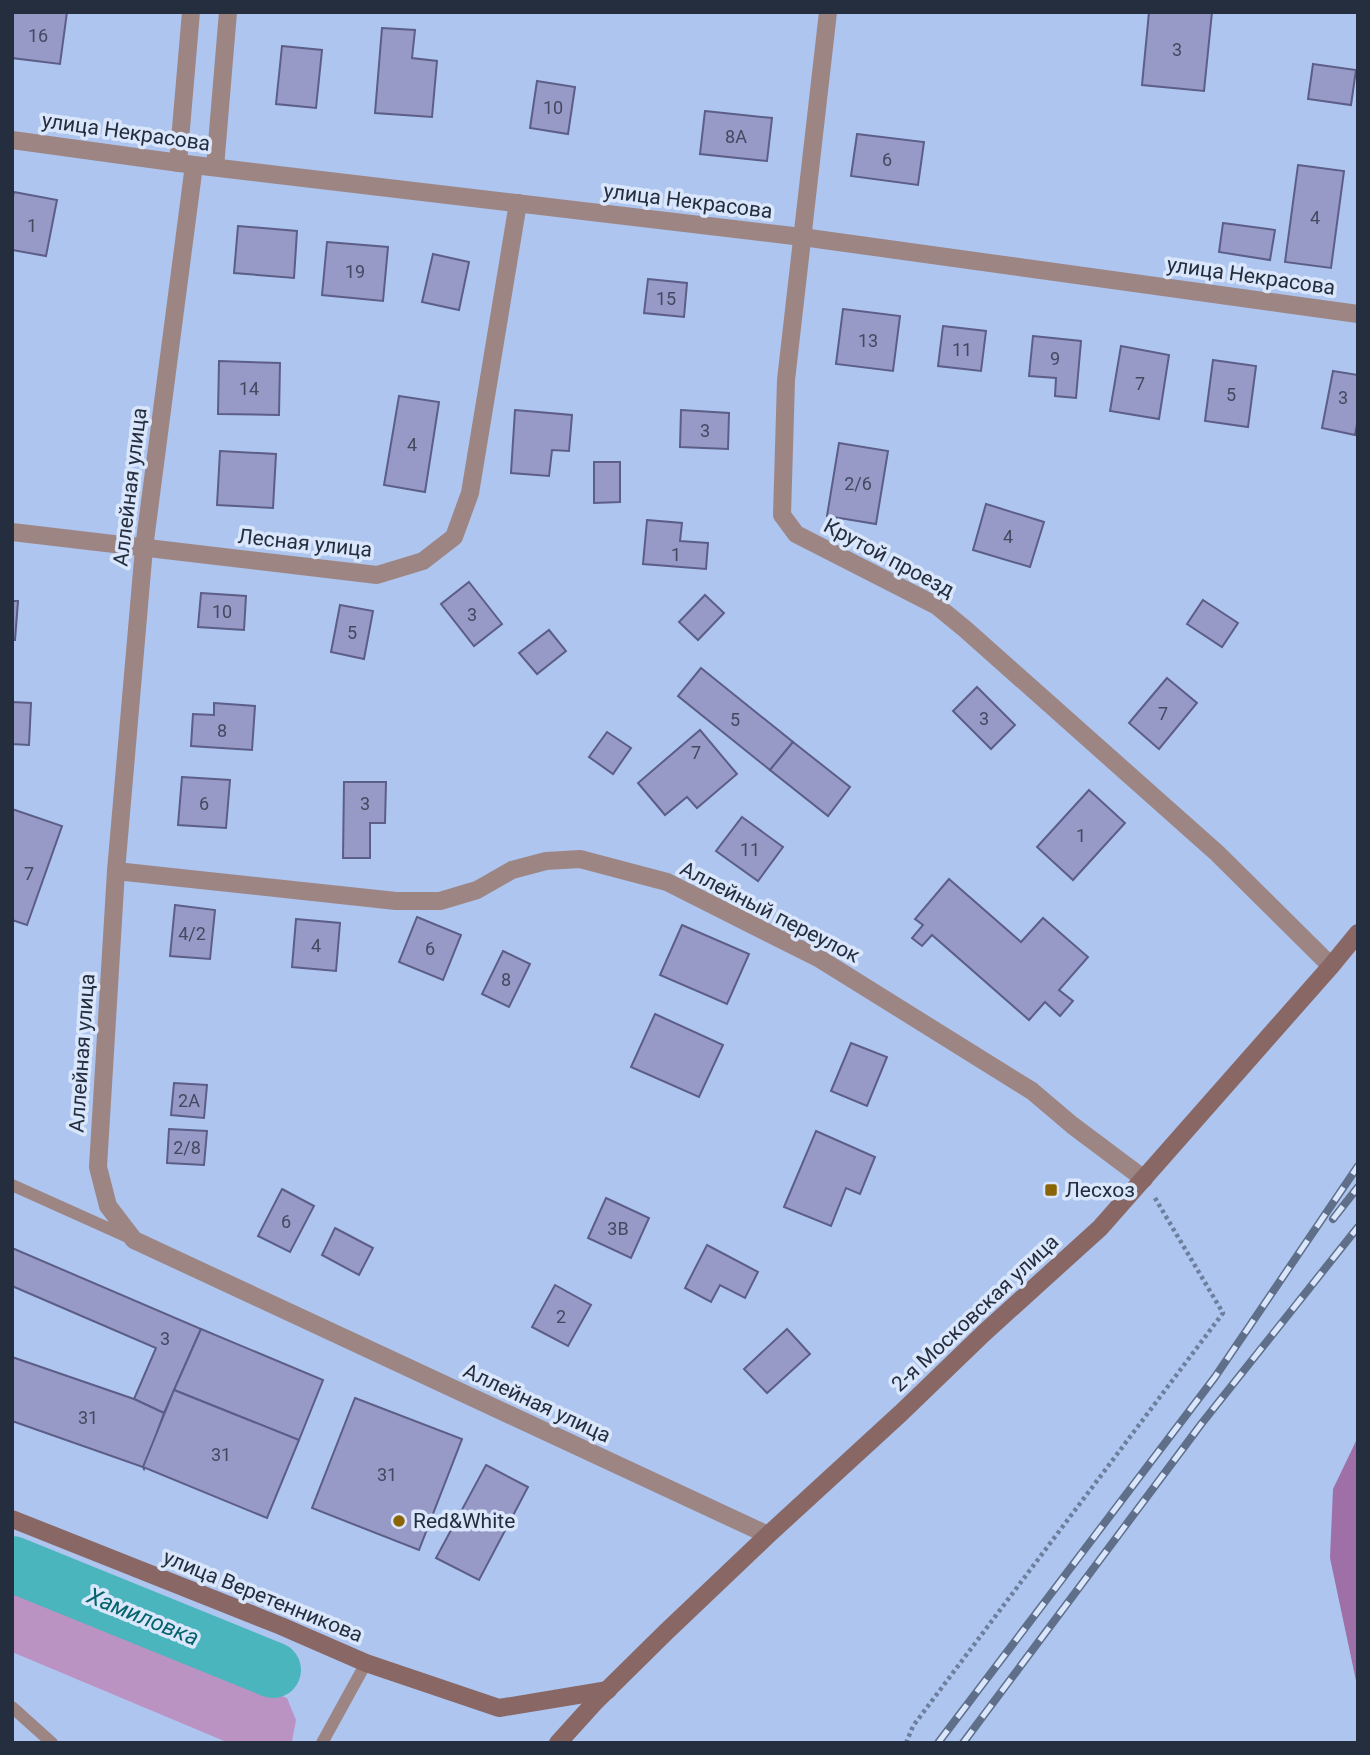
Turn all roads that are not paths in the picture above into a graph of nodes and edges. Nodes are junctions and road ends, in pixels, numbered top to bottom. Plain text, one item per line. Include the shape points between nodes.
1 (191, 12) edge
2 (228, 12) edge
3 (828, 12) edge
4 (12, 140) edge
5 (186, 164) junction
6 (215, 167) junction
7 (518, 203) junction
8 (802, 237) junction
9 (1358, 314) edge
10 (12, 532) edge
11 (144, 548) junction
12 (117, 871) junction
13 (1358, 933) edge
14 (1331, 966) junction
15 (1144, 1179) junction
16 (12, 1185) edge
17 (134, 1240) junction
18 (12, 1519) edge
19 (768, 1535) junction
20 (366, 1663) junction
21 (602, 1696) junction
22 (12, 1707) edge
23 (52, 1743) edge
24 (322, 1743) edge
25 (558, 1743) edge

1 - 5 street, Аллейная улица
2 - 6 street
3 - 8 street, Крутой проезд
4 - 5 street, улица Некрасова
5 - 6 street, улица Некрасова
5 - 11 street, Аллейная улица
6 - 7 street, улица Некрасова
7 - 8 street, улица Некрасова
7 - 11 street, Лесная улица via 470,493 454,537 423,561 377,575
8 - 9 street, улица Некрасова
8 - 14 street, Крутой проезд via 786,380 782,515 796,534 937,606 965,629 1217,853
10 - 11 street, Лесная улица
11 - 12 street, Аллейная улица
12 - 15 street, Аллейный переулок via 396,901 440,901 477,890 512,870 546,861 580,859 667,882 820,960 1032,1091
12 - 17 street, Аллейная улица via 98,1167 108,1206
13 - 14 main road, 2-я Московская улица
14 - 15 main road, 2-я Московская улица
15 - 19 main road, 2-я Московская улица via 1100,1228
16 - 17 lane
17 - 19 street, Аллейная улица
18 - 20 main road, улица Веретенникова
19 - 21 main road, 2-я Московская улица
20 - 21 main road, улица Веретенникова via 499,1709
20 - 24 lane
21 - 25 main road, 2-я Московская улица
22 - 23 lane

